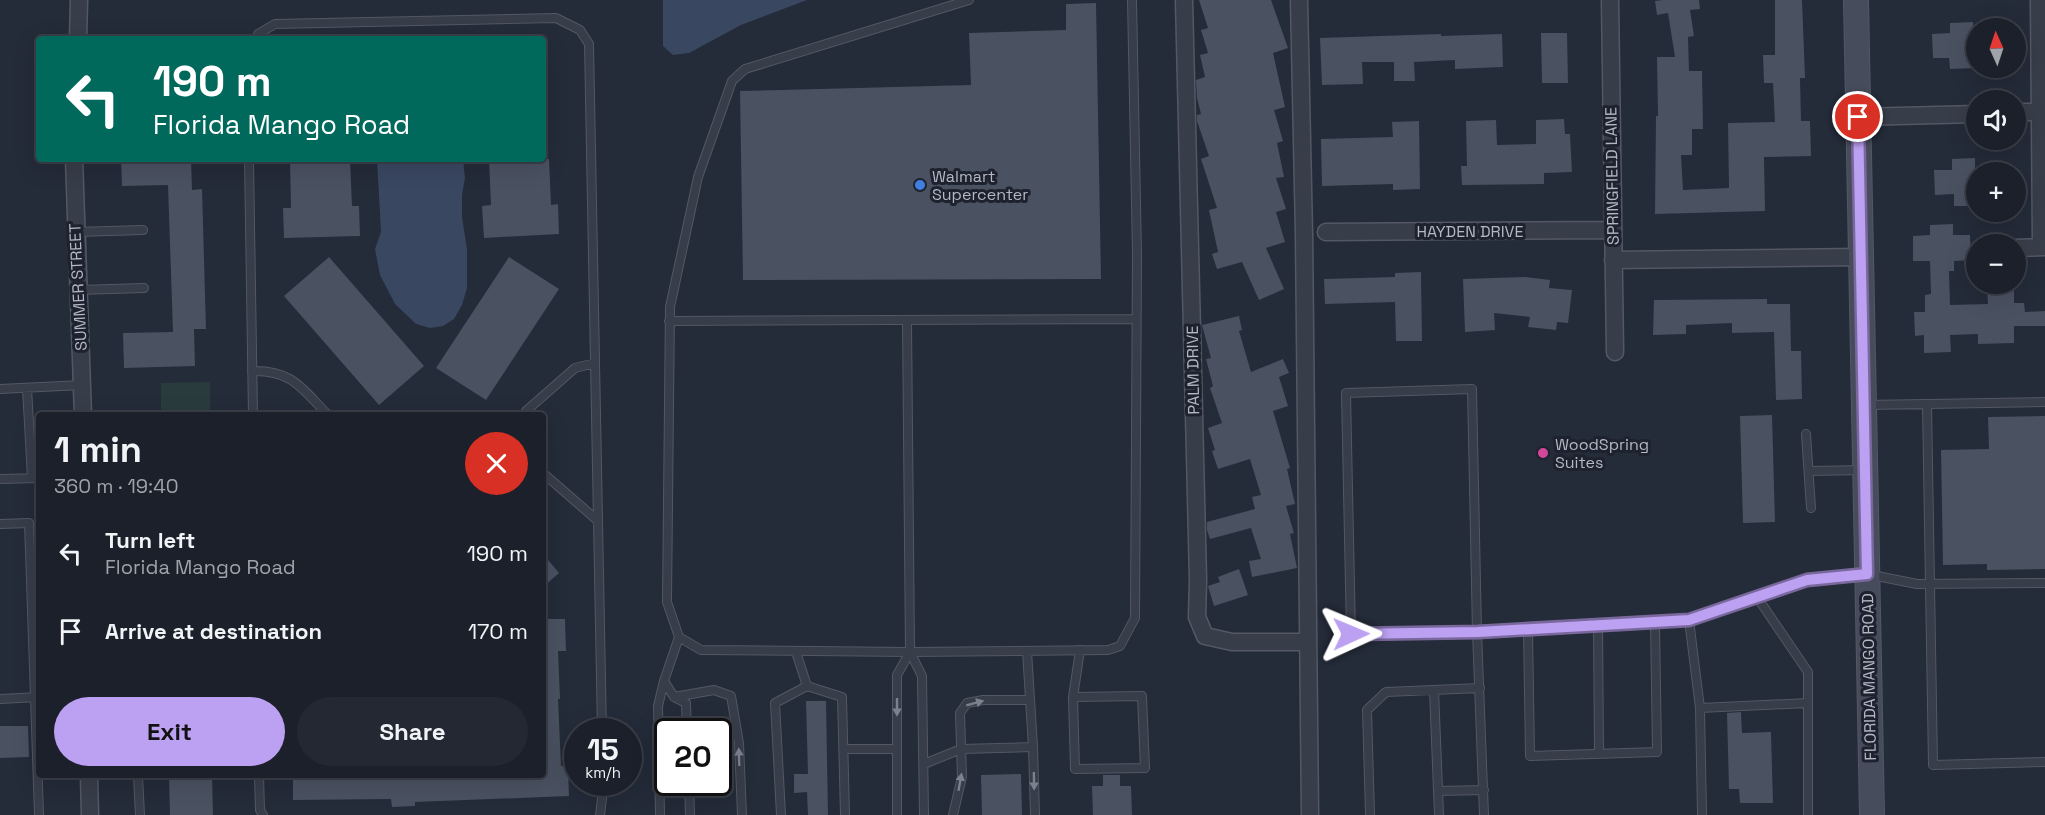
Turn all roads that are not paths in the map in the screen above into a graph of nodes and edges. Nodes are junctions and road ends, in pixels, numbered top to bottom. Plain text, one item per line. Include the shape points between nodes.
1 (79, 0) edge
2 (969, 0) edge
3 (1132, 0) edge
4 (1184, 0) edge
5 (1299, 0) edge
6 (1610, 0) edge
7 (1856, 0) edge
8 (2039, 0) edge
9 (78, 36) edge
10 (257, 36) edge
11 (2026, 112) edge
12 (2042, 112) edge
13 (1966, 114) edge
14 (1858, 117) junction
15 (74, 162) edge
16 (249, 162) edge
17 (143, 230) dead end
18 (1613, 230) junction
19 (75, 232) junction
20 (1326, 232) dead end
21 (2043, 247) edge
22 (2026, 248) edge
23 (1861, 257) junction
24 (1614, 260) junction
25 (144, 288) dead end
26 (78, 290) junction
27 (1136, 319) junction
28 (907, 320) junction
29 (669, 321) junction
30 (1615, 352) dead end
31 (595, 363) junction
32 (252, 371) junction
33 (82, 385) junction
34 (27, 388) junction
35 (0, 389) edge
36 (2045, 402) edge
37 (1927, 404) junction
38 (1864, 405) junction
39 (83, 412) edge
40 (253, 412) edge
41 (325, 412) edge
42 (526, 412) edge
43 (1806, 434) dead end
44 (1865, 470) junction
45 (1809, 471) junction
46 (546, 476) edge
47 (36, 478) edge
48 (0, 479) edge
49 (1811, 508) dead end
50 (598, 521) junction
51 (0, 524) edge
52 (1867, 574) junction
53 (2045, 583) edge
54 (1930, 584) junction
55 (1757, 597) junction
56 (1689, 620) junction
57 (1655, 622) junction
58 (1598, 626) junction
59 (1528, 629) junction
60 (1478, 632) junction
61 (679, 637) junction
62 (1308, 642) junction
63 (1027, 651) junction
64 (1080, 651) junction
65 (796, 652) junction
66 (910, 652) junction
67 (36, 676) edge
68 (664, 681) junction
69 (807, 686) junction
70 (1480, 688) junction
71 (1434, 690) junction
72 (674, 696) junction
73 (1073, 697) junction
74 (36, 698) edge
75 (0, 699) edge
76 (1030, 700) junction
77 (1808, 703) junction
78 (1700, 708) junction
79 (602, 718) edge
80 (687, 718) edge
81 (1033, 747) junction
82 (845, 749) junction
83 (897, 749) junction
84 (961, 749) junction
85 (1599, 754) junction
86 (2045, 762) edge
87 (924, 764) junction
88 (38, 778) edge
89 (89, 778) edge
90 (138, 778) edge
91 (259, 778) edge
92 (1484, 790) junction
93 (1438, 791) junction
94 (602, 796) edge
95 (689, 796) edge
96 (39, 815) edge
97 (90, 815) edge
98 (140, 815) edge
99 (263, 815) edge
100 (600, 815) edge
101 (660, 815) edge
102 (690, 815) edge
103 (742, 815) edge
104 (781, 815) edge
105 (845, 815) edge
106 (897, 815) edge
107 (924, 815) edge
108 (953, 815) edge
109 (1035, 815) edge
110 (1310, 815) edge
111 (1370, 815) edge
112 (1439, 815) edge
113 (1484, 815) edge
114 (1702, 815) edge
115 (1808, 815) edge
116 (1872, 815) edge

1 - 9 street
2 - 29 lane via 745,69 732,81 698,177
3 - 27 lane
4 - 62 street, PALM DRIVE via 1197,617 1205,636 1232,642
5 - 62 street
6 - 18 street, SPRINGFIELD LANE
7 - 14 street, FLORIDA MANGO ROAD
8 - 12 street
10 - 31 lane via 275,24 556,18 580,30 589,44
11 - 12 street
12 - 21 street
13 - 14 street
14 - 23 street, FLORIDA MANGO ROAD
15 - 19 street, SUMMER STREET
16 - 32 lane
17 - 19 lane
18 - 20 street, HAYDEN DRIVE
18 - 24 street, SPRINGFIELD LANE
19 - 26 street, SUMMER STREET
21 - 22 street
23 - 24 street
23 - 38 street, FLORIDA MANGO ROAD
24 - 30 street, SPRINGFIELD LANE
25 - 26 lane
26 - 33 street, SUMMER STREET
27 - 28 lane
27 - 64 lane via 1135,618 1120,646
28 - 29 lane
28 - 66 lane
29 - 61 lane via 667,602
31 - 42 lane via 575,368
31 - 50 lane
32 - 40 lane
32 - 41 lane via 289,377
33 - 34 lane
33 - 39 street, SUMMER STREET
34 - 35 lane
34 - 47 lane
36 - 37 lane
37 - 38 lane
37 - 54 lane
38 - 44 street, FLORIDA MANGO ROAD
43 - 45 lane
44 - 45 lane
44 - 52 street, FLORIDA MANGO ROAD
45 - 49 lane
46 - 50 lane
47 - 48 lane
50 - 79 lane
51 - 67 lane via 29,523
52 - 54 lane
52 - 55 lane via 1807,580
52 - 116 street, FLORIDA MANGO ROAD
53 - 54 lane
54 - 86 lane via 1933,765
55 - 56 lane
55 - 77 lane via 1808,672
56 - 57 lane
56 - 78 lane
57 - 58 lane
57 - 85 lane via 1657,752
58 - 59 lane
58 - 85 lane
59 - 60 lane
59 - 85 lane via 1530,756
60 - 60 lane via 1472,389 1346,393 1351,634
60 - 70 lane
61 - 65 lane via 701,650
61 - 68 lane
62 - 110 street
63 - 64 lane
63 - 66 lane
63 - 76 lane
64 - 73 lane
65 - 66 lane
65 - 69 lane
66 -> 83 lane via 897,675
66 - 87 lane via 922,676
68 - 72 lane
68 - 101 lane via 658,706
69 - 82 lane via 842,697
69 - 104 lane via 775,703
70 - 71 lane
70 - 92 lane
71 - 93 lane
71 - 111 lane via 1386,692 1367,710
72 - 80 lane via 686,703
103 -> 72 lane via 739,743 731,696 714,690
73 - 73 lane via 1075,769 1145,768 1142,696
74 - 75 lane
76 - 81 lane
84 -> 76 lane via 960,713 967,703
77 - 78 lane
77 - 115 lane
78 - 114 lane
81 - 84 lane
81 -> 109 lane
82 - 83 lane
82 - 105 lane
83 - 106 lane
84 - 87 lane
108 -> 84 lane via 962,777
87 - 107 lane
88 - 96 lane
89 - 97 street
90 - 98 lane
91 - 99 lane
92 - 93 lane
92 - 113 lane
93 - 112 lane
94 - 100 lane
95 - 102 lane

